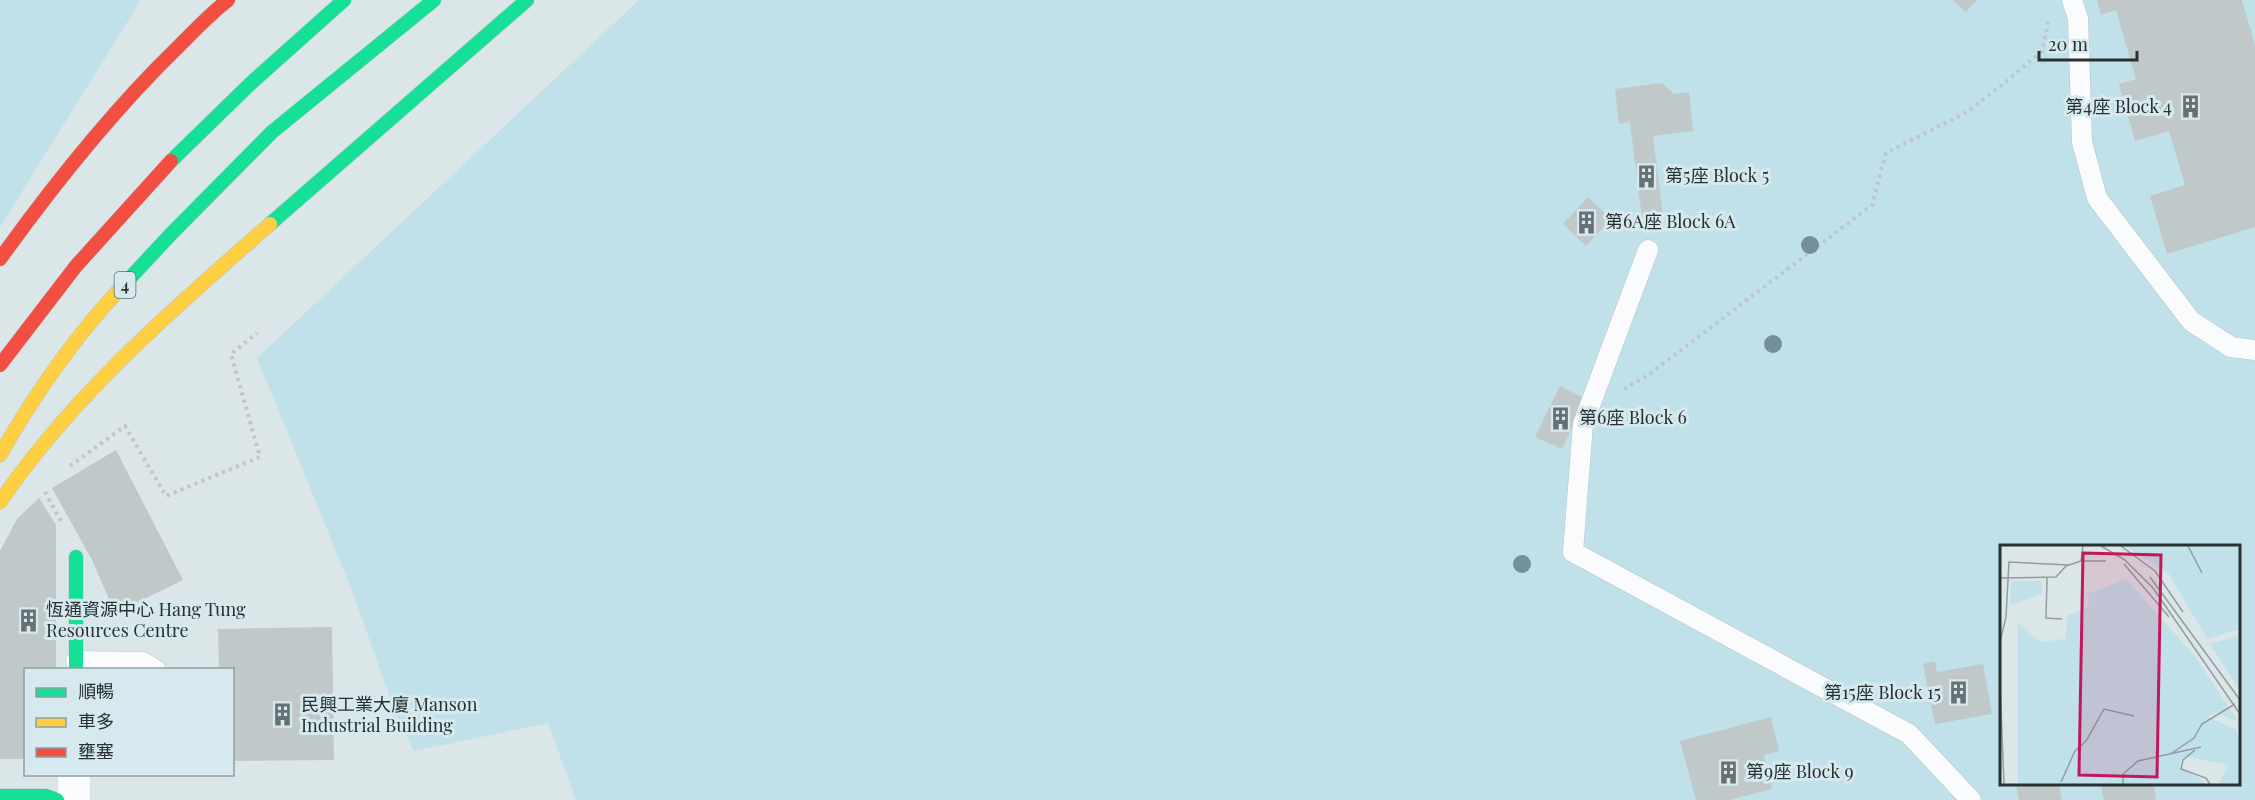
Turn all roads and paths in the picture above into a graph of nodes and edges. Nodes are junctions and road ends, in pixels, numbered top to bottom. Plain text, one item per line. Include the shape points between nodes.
1 (228, 0) edge
2 (344, 0) edge
3 (434, 0) edge
4 (527, 0) edge
5 (2072, 0) edge
6 (2051, 10) dead end
7 (1648, 250) dead end
8 (0, 259) edge
9 (257, 333) dead end
10 (2255, 350) edge
11 (0, 365) edge
12 (1589, 409) junction
13 (0, 455) edge
14 (61, 473) dead end
15 (42, 487) dead end
16 (0, 502) edge
17 (62, 523) dead end
18 (76, 557) dead end
19 (76, 665) edge
20 (154, 668) edge
21 (74, 776) edge
22 (0, 796) edge
23 (57, 800) edge
24 (74, 800) edge
25 (1971, 800) edge

1 - 8 main road via 116,109 53,185
2 - 11 main road via 185,147 56,289
3 - 13 main road, 4 via 272,132 171,234 56,367
4 - 16 main road via 153,327 40,448
5 - 10 lane via 2078,18 2082,142 2097,198 2191,321 2231,347
6 - 12 path via 2042,51 1967,112 1886,153 1872,205 1648,375
7 - 12 lane
9 - 14 path via 231,354 260,457 166,496 125,426
12 - 25 lane via 1583,424 1573,552 1909,734
15 - 17 path
18 - 19 main road
19 - 20 lane via 143,663
21 - 24 street
22 - 23 main road via 46,796

